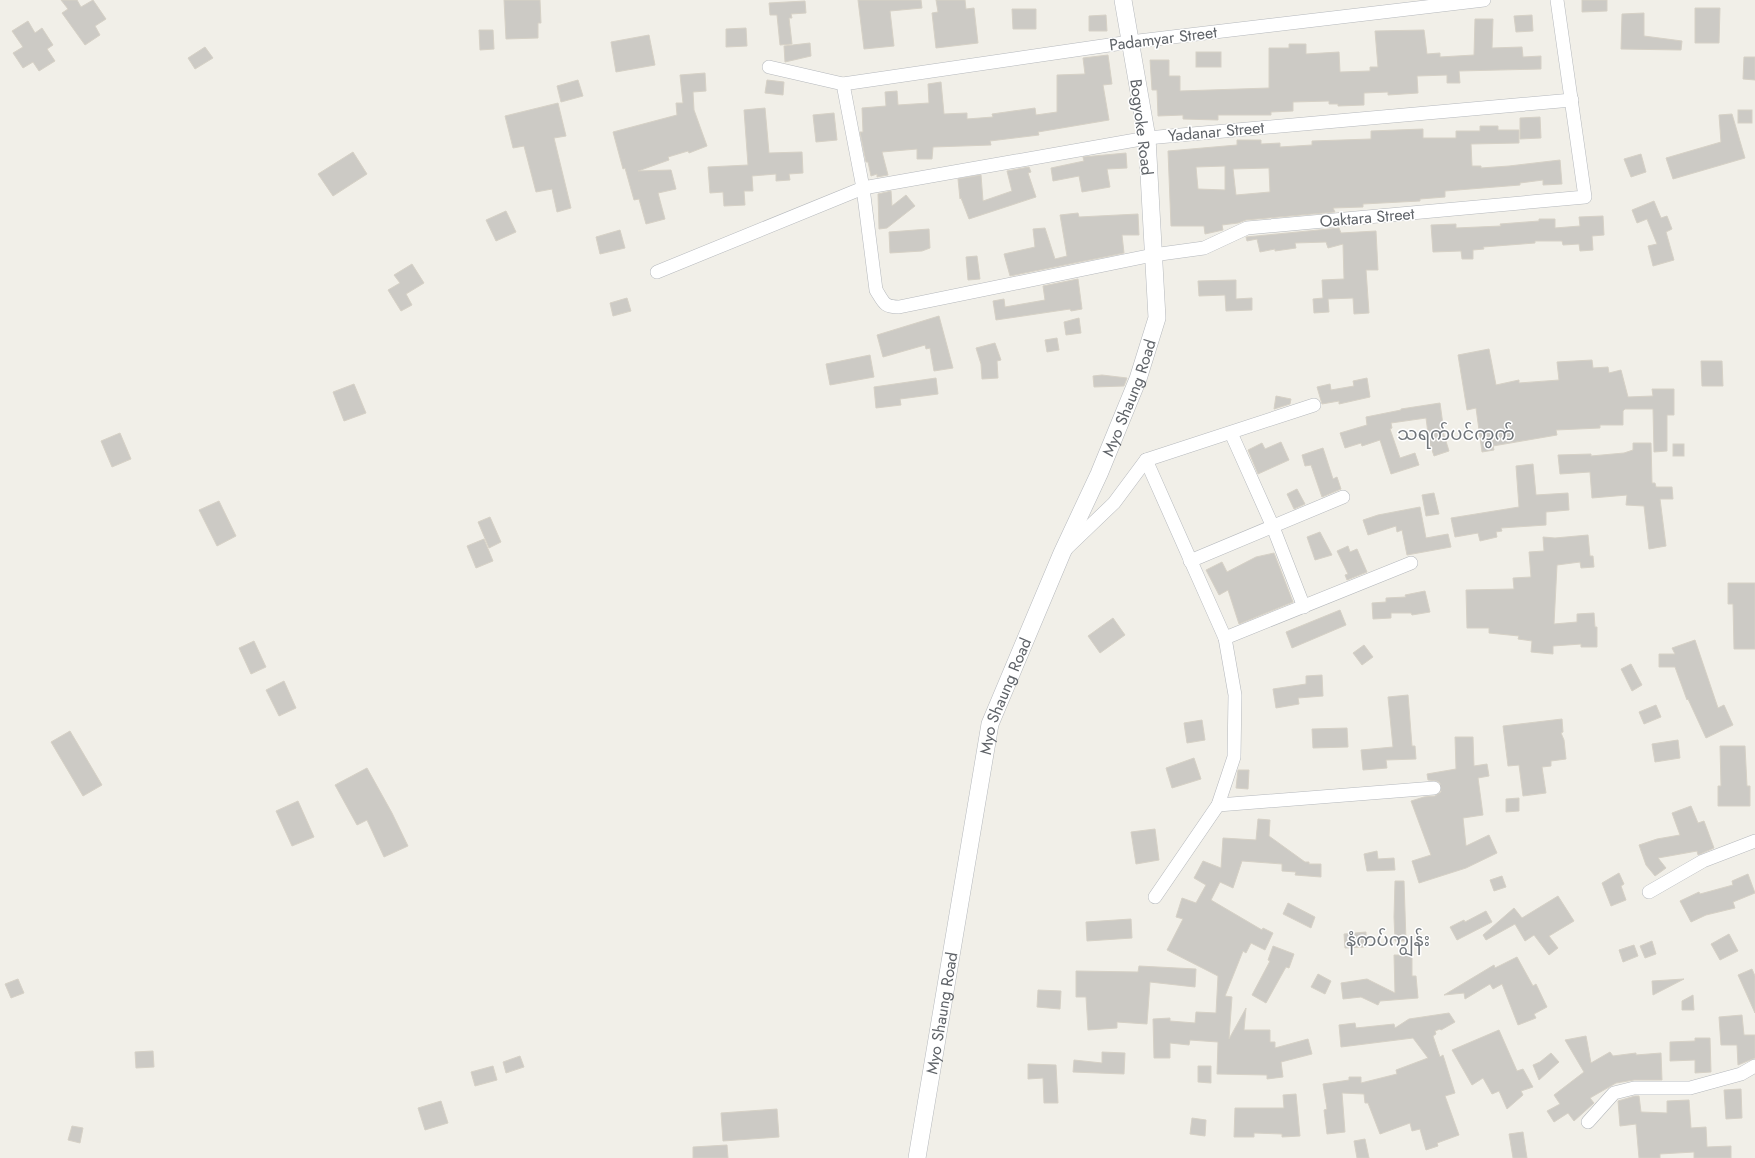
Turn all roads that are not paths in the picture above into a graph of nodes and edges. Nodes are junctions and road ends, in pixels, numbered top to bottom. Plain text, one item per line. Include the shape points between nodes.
1 (1123, 0) edge
2 (1484, 0) edge
3 (1557, 0) edge
4 (1130, 42) junction
5 (769, 67) dead end
6 (843, 84) junction
7 (1572, 100) junction
8 (1147, 138) junction
9 (863, 188) junction
10 (1153, 255) junction
11 (657, 272) dead end
12 (1314, 406) dead end
13 (1231, 433) junction
14 (1146, 460) junction
15 (1343, 497) dead end
16 (1273, 527) junction
17 (1062, 553) junction
18 (1190, 561) junction
19 (1411, 563) dead end
20 (1304, 607) junction
21 (1225, 638) junction
22 (1434, 788) dead end
23 (1218, 805) junction
24 (1755, 841) edge
25 (1649, 892) dead end
26 (1155, 897) dead end
27 (1755, 1066) edge
28 (1588, 1122) dead end
29 (916, 1158) edge

1 - 4 street, Bogyoke Road
2 - 4 street, Padamyar Street
3 - 7 street
4 - 6 street, Padamyar Street
4 - 8 street, Bogyoke Road
5 - 6 street
6 - 9 street
7 - 8 street, Yadanar Street
7 - 10 street, Oaktara Street via 1585,197 1248,228 1204,248
8 - 9 street, Yadanar Street
8 - 10 street, Bogyoke Road
9 - 10 street, Oaktara Street via 876,290 884,304 889,307
9 - 11 street, Yadanar Street
10 - 17 street, Myo Shaung Road via 1157,318 1138,379 1099,474
12 - 13 street
13 - 14 street
13 - 16 street
14 - 17 street via 1114,503
14 - 18 street
15 - 16 street
16 - 18 street
16 - 20 street
17 - 29 street, Myo Shaung Road via 990,724
18 - 21 street
19 - 20 street
20 - 21 street
21 - 23 street via 1234,695 1234,757
22 - 23 street
23 - 26 street
24 - 25 street via 1703,862
27 - 28 street via 1741,1074 1690,1088 1634,1088 1614,1094

